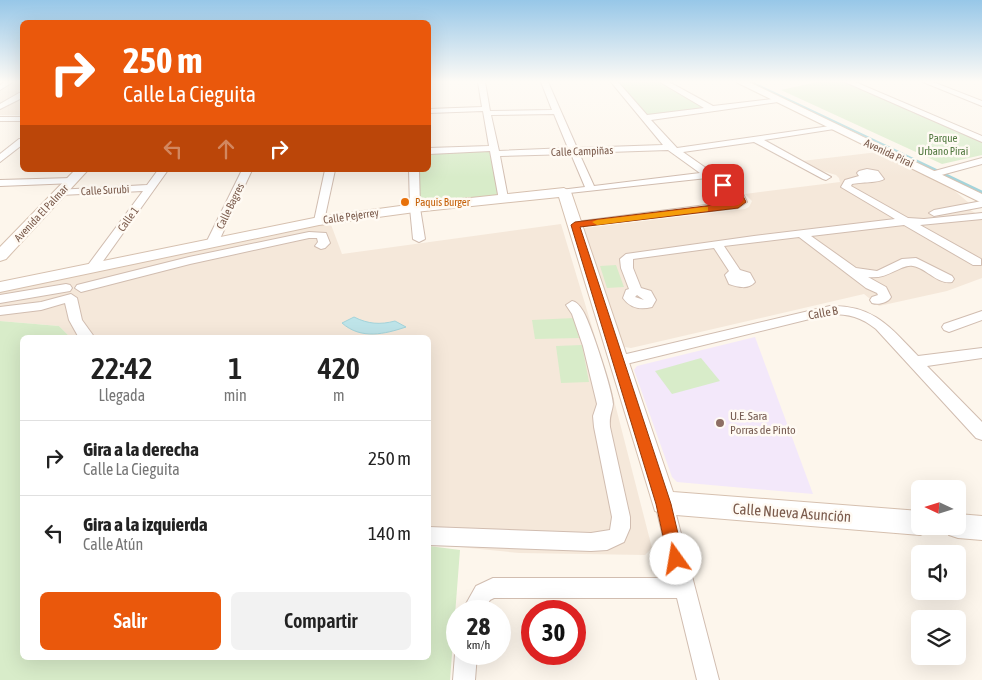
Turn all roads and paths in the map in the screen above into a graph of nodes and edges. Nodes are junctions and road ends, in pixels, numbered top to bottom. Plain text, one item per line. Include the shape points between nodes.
1 (487, 114) edge
2 (558, 114) edge
3 (641, 114) edge
4 (677, 114) edge
5 (806, 114) edge
6 (825, 114) edge
7 (923, 114) edge
8 (645, 118) junction
9 (0, 119) edge
10 (20, 119) edge
11 (834, 127) junction
12 (756, 139) junction
13 (982, 139) edge
14 (20, 143) edge
15 (672, 149) junction
16 (431, 151) edge
17 (494, 151) junction
18 (574, 151) junction
19 (1, 158) edge
20 (982, 161) edge
21 (162, 172) edge
22 (246, 172) edge
23 (330, 172) edge
24 (414, 172) edge
25 (942, 172) junction
26 (707, 174) junction
27 (77, 175) edge
28 (826, 177) dead end
29 (865, 178) dead end
30 (0, 183) edge
31 (982, 186) edge
32 (150, 188) junction
33 (590, 188) junction
34 (61, 192) junction
35 (564, 192) junction
36 (503, 198) junction
37 (982, 199) edge
38 (982, 204) edge
39 (415, 208) junction
40 (982, 216) edge
41 (320, 221) junction
42 (908, 221) junction
43 (575, 225) junction
44 (801, 233) junction
45 (419, 239) dead end
46 (212, 242) junction
47 (717, 244) junction
48 (321, 246) dead end
49 (0, 256) edge
50 (977, 262) dead end
51 (92, 268) junction
52 (852, 271) junction
53 (736, 273) dead end
54 (948, 279) dead end
55 (0, 287) edge
56 (636, 291) dead end
57 (68, 295) junction
58 (0, 299) edge
59 (876, 300) dead end
60 (572, 305) dead end
61 (0, 311) edge
62 (982, 315) edge
63 (949, 327) dead end
64 (86, 335) edge
65 (982, 353) edge
66 (618, 361) junction
67 (916, 362) junction
68 (982, 433) edge
69 (664, 504) junction
70 (911, 522) edge
71 (966, 527) edge
72 (982, 528) edge
73 (431, 536) edge
74 (684, 588) junction
75 (479, 600) edge
76 (465, 665) edge
77 (464, 680) edge
78 (708, 680) edge

1 - 17 street
2 - 18 street
3 - 8 street
4 - 8 street
5 - 11 street, Avenida Piraí
6 - 25 main road, Avenida Piraí
7 - 13 street
8 - 15 street
9 - 10 street
11 - 12 street, Calle Campiñas
11 - 25 street, Avenida Piraí
12 - 15 street, Calle Campiñas
12 - 28 street
14 - 19 street
15 - 18 street, Calle Campiñas
15 - 26 street
16 - 17 street
17 - 18 street, Calle Campiñas
17 - 36 street
18 - 33 street
20 - 25 street
21 - 32 street, Calle 1
22 - 46 street, Calle Bagres
23 - 41 street
24 - 39 street
25 - 31 main road, Avenida Piraí
25 - 37 street, Avenida Piraí
26 - 33 street, Calle Pejerrey
26 - 43 street via 739,196 742,202
27 - 30 street
27 - 34 street, Avenida El Palmar
29 - 42 street via 848,182 846,187
32 - 34 street, Calle Surubi
32 - 51 street, Calle 1
33 - 35 street, Calle Pejerrey
34 - 49 street, Avenida El Palmar
35 - 36 main road, Calle Pejerrey
35 - 43 street
36 - 39 main road, Calle Pejerrey
38 - 42 street via 914,216
39 - 41 main road, Calle Pejerrey
39 - 45 street
40 - 42 street
41 - 46 street, Calle Pejerrey
42 - 44 street
42 - 50 street
43 - 66 street
44 - 47 street
44 - 52 street
46 - 51 street, Calle Pejerrey
47 - 53 street
47 - 56 street via 630,256 626,259 627,268
48 - 57 street via 324,243 322,234 309,235 189,261 81,288 79,293
51 - 55 street, Calle Pejerrey
52 - 54 street via 878,275 906,262 916,262
52 - 59 street via 884,292 885,297
57 - 58 street
57 - 61 street via 22,309
57 - 64 street via 79,327
60 - 73 street via 590,346 605,404 602,426 621,516 617,536 607,541 591,542
62 - 63 street
65 - 67 street
66 - 67 street, Calle B via 830,310 856,310 881,326
66 - 69 street
67 - 68 street, Calle B
69 - 70 street, Calle Nueva Asunción
69 - 74 street
71 - 72 main road
74 - 75 street via 493,588 483,593
74 - 78 street
76 - 77 street

